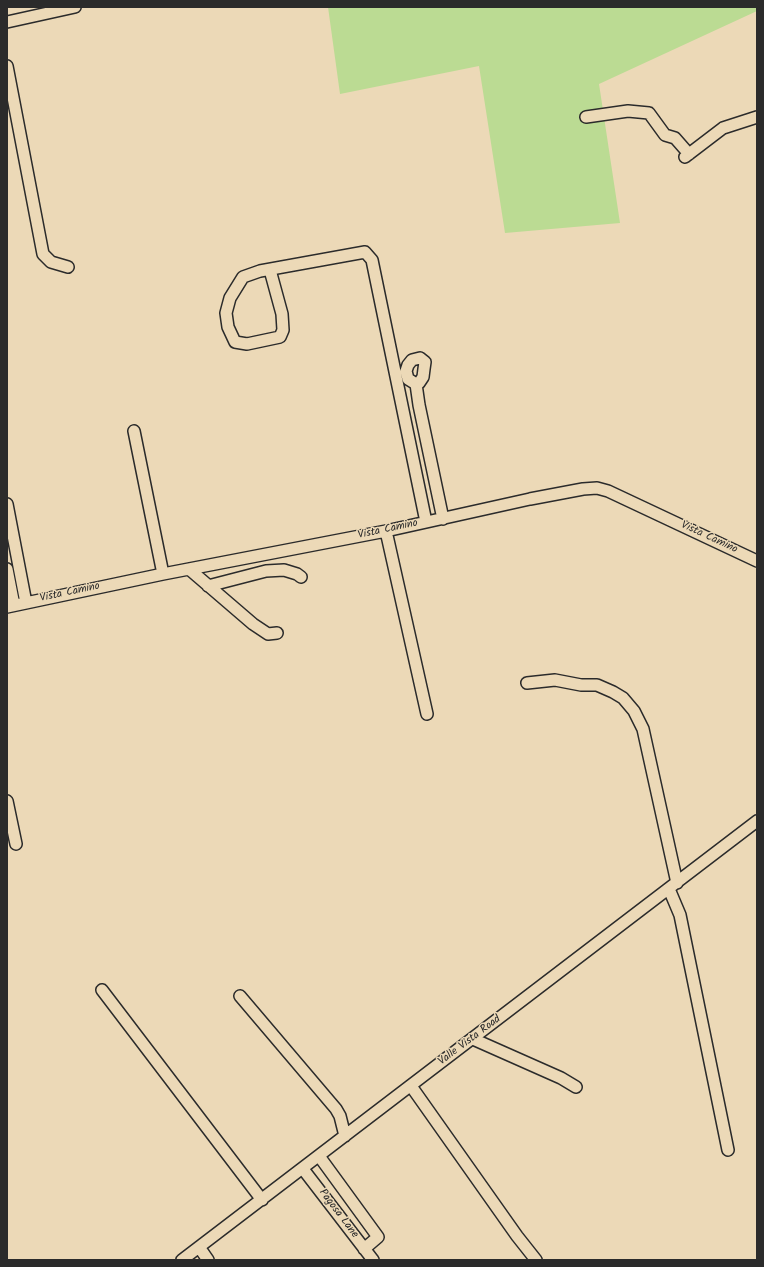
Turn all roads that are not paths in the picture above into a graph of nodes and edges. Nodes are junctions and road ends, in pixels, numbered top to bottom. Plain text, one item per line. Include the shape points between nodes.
1 (75, 7) edge
2 (7, 22) edge
3 (7, 66) edge
4 (586, 116) dead end
5 (757, 117) edge
6 (68, 267) dead end
7 (270, 270) junction
8 (416, 384) dead end
9 (134, 430) dead end
10 (7, 504) edge
11 (442, 519) junction
12 (426, 522) junction
13 (386, 531) junction
14 (757, 560) edge
15 (7, 569) edge
16 (189, 569) junction
17 (163, 574) junction
18 (301, 577) dead end
19 (208, 586) junction
20 (26, 602) junction
21 (10, 606) edge
22 (278, 633) dead end
23 (527, 683) dead end
24 (427, 714) dead end
25 (7, 801) edge
26 (757, 821) edge
27 (16, 844) dead end
28 (673, 886) junction
29 (102, 990) dead end
30 (240, 996) dead end
31 (473, 1039) junction
32 (411, 1086) junction
33 (576, 1086) dead end
34 (345, 1136) junction
35 (728, 1150) dead end
36 (319, 1156) junction
37 (303, 1169) junction
38 (262, 1200) junction
39 (199, 1247) junction
40 (364, 1249) junction
41 (182, 1260) edge
42 (208, 1260) edge
43 (373, 1260) edge
44 (536, 1260) edge

1 - 2 street
3 - 6 street via 43,254 51,262
4 - 5 street via 628,111 649,113 665,135 675,138 687,156 723,128
7 - 7 street via 243,277 230,298 226,313 228,327 235,342 247,344 280,336 283,330 282,314
7 - 12 street via 365,252 372,260
8 - 11 street
9 - 17 street
10 - 20 street
11 - 12 street, Vista Camino
11 - 14 street, Vista Camino via 530,499 597,488
12 - 13 street, Vista Camino
13 - 16 street, Vista Camino
13 - 24 street
15 - 21 street
16 - 17 street, Vista Camino
16 - 19 street
17 - 20 street, Vista Camino
18 - 19 street via 284,570 266,571
19 - 22 street via 253,624 268,634
20 - 21 street, Vista Camino
23 - 28 street via 555,680 597,685 623,698 634,711 643,729
25 - 27 street
26 - 28 street, Valle Vista Road
28 - 31 street, Valle Vista Road
28 - 35 street
29 - 38 street
30 - 34 street via 336,1109
31 - 32 street, Valle Vista Road
31 - 33 street
32 - 34 street, Valle Vista Road
32 - 44 street
34 - 36 street, Valle Vista Road
36 - 37 street, Valle Vista Road
36 - 40 street via 378,1237
37 - 38 street, Valle Vista Road
37 - 40 street, Pagosa Lane
38 - 39 street, Valle Vista Road
39 - 41 street, Valle Vista Road
39 - 42 street
40 - 43 street, Pagosa Lane

